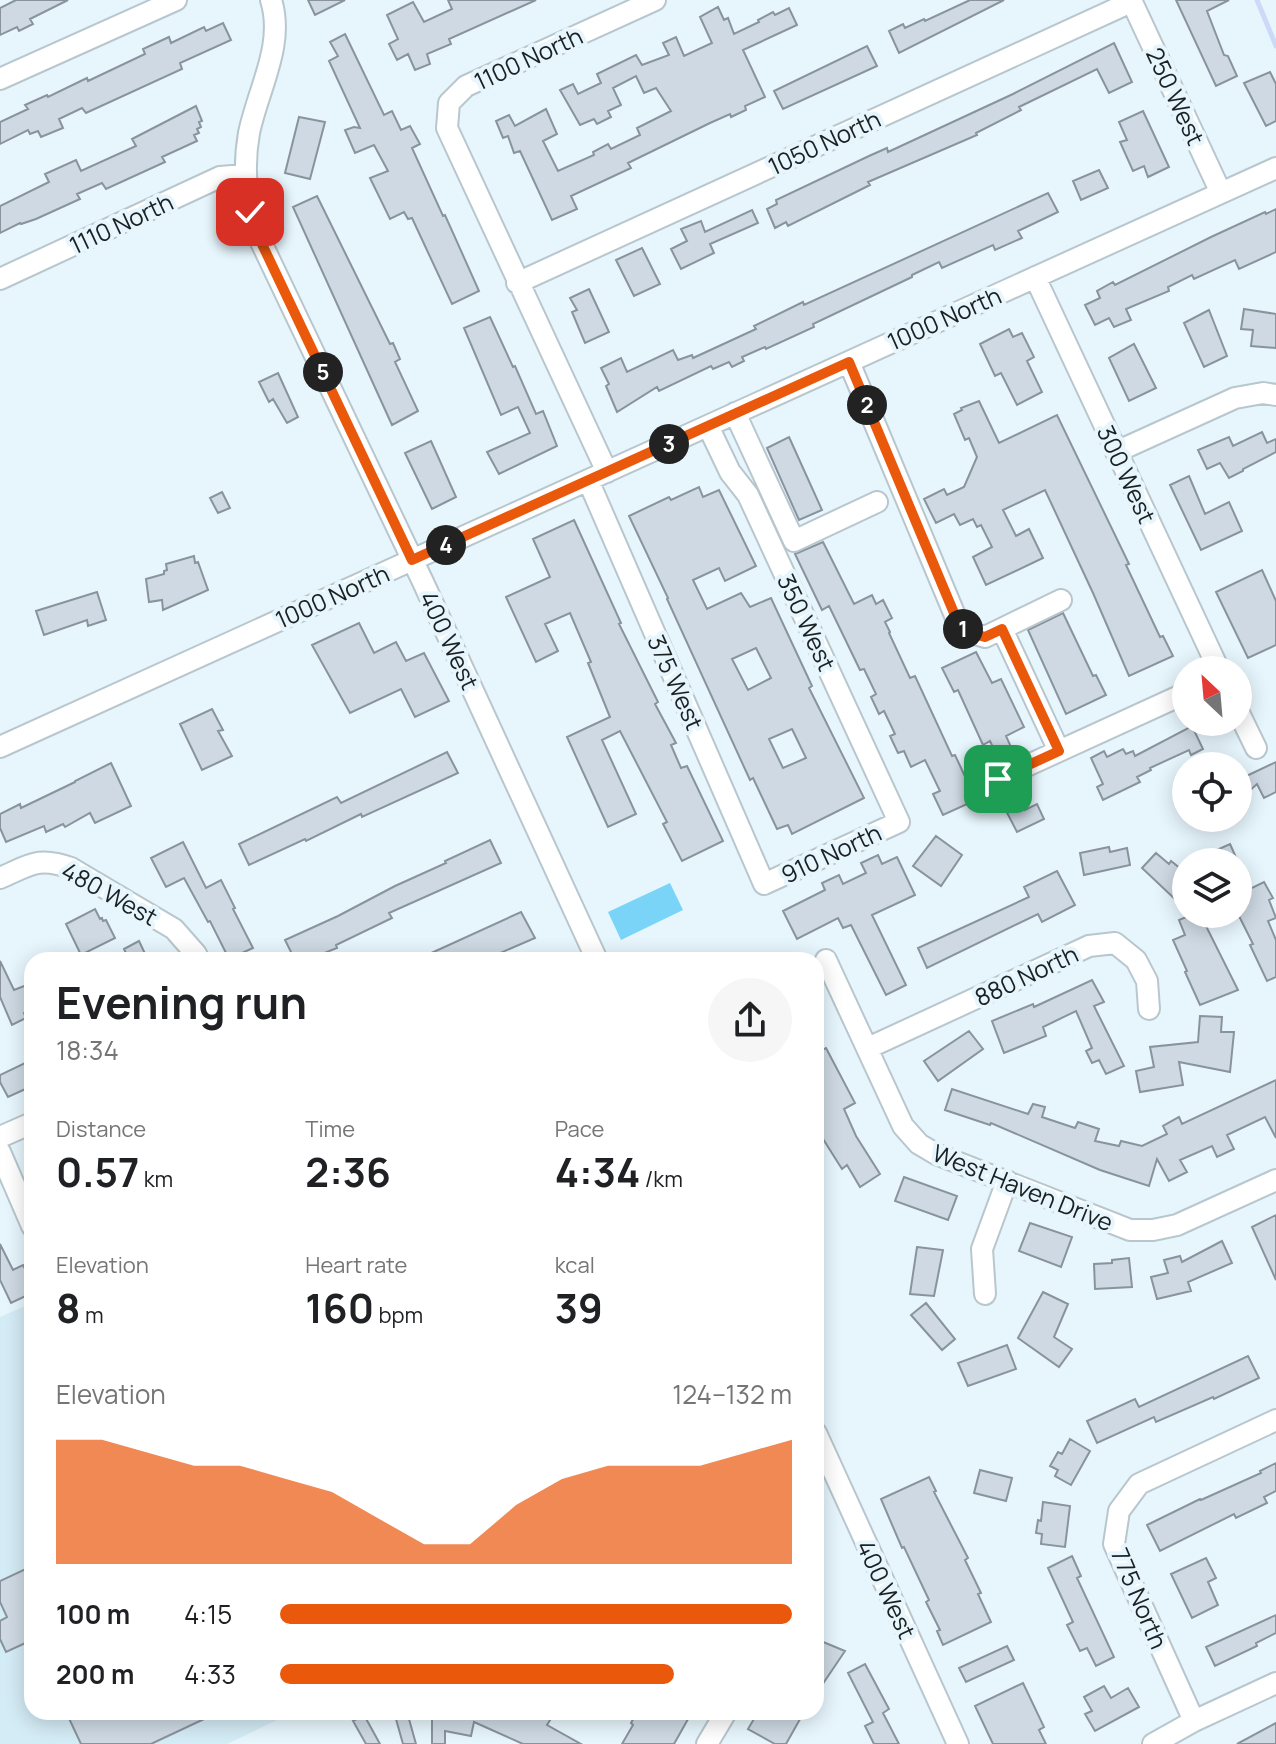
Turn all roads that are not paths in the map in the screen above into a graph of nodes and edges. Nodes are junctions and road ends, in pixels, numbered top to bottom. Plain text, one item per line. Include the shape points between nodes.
1 (176, 0) edge
2 (271, 0) edge
3 (655, 0) edge
4 (1131, 1) edge
5 (0, 79) edge
6 (449, 103) joint
7 (1276, 168) edge
8 (245, 175) junction
9 (1221, 193) junction
10 (1035, 277) junction
11 (0, 279) edge
12 (517, 283) junction
13 (849, 362) junction
14 (1276, 395) edge
15 (735, 413) junction
16 (708, 426) junction
17 (1116, 452) junction
18 (597, 476) junction
19 (877, 502) dead end
20 (412, 560) junction
21 (1061, 600) dead end
22 (1002, 629) junction
23 (1212, 656) edge
24 (1172, 699) edge
25 (1250, 736) edge
26 (0, 747) edge
27 (1256, 748) dead end
28 (1059, 751) junction
29 (998, 779) dead end
30 (899, 822) joint
31 (0, 878) edge
32 (764, 884) joint
33 (194, 952) edge
34 (593, 952) edge
35 (826, 960) dead end
36 (1149, 1009) dead end
37 (868, 1048) junction
38 (24, 1126) edge
39 (0, 1137) edge
40 (0, 1152) edge
41 (1276, 1180) edge
42 (1007, 1181) junction
43 (24, 1208) edge
44 (985, 1294) dead end
45 (1276, 1420) edge
46 (824, 1451) edge
47 (1276, 1683) edge
48 (721, 1720) edge
49 (1194, 1721) junction
50 (707, 1744) edge
51 (958, 1744) edge
52 (1153, 1744) edge

1 - 5 street
2 - 8 street, 400 West via 273,48 249,133
3 - 6 street, 1100 North via 466,86
4 - 9 street, 250 West
4 - 12 street, 1050 North
6 - 12 street, 375 West via 447,128
7 - 9 street, 1000 North
8 - 11 street, 1110 North via 220,177
8 - 20 street, 400 West via 261,242
9 - 10 street, 1000 North
10 - 13 street, 1000 North
10 - 17 street, 300 West
12 - 18 street, 375 West
13 - 15 street, 1000 North
13 - 22 street via 959,625 985,637
14 - 17 street via 1235,398
15 - 16 street, 1000 North
15 - 19 street via 794,541
16 - 18 street, 1000 North
16 - 30 street, 350 West via 730,472 748,495
17 - 23 street, 300 West
18 - 20 street, 1000 North
18 - 32 street, 375 West
20 - 26 street, 1000 North
20 - 34 street, 400 West
21 - 22 street
22 - 28 street
24 - 28 street
25 - 27 street
28 - 29 street
30 - 32 street, 910 North
31 - 33 street, 480 West via 36,862 71,868 174,929
35 - 37 street, West Haven Drive
36 - 37 street, 880 North via 1147,981 1136,960 1115,943 1089,946
37 - 42 street, West Haven Drive via 903,1126 919,1144
38 - 39 street
40 - 43 street
41 - 42 street, West Haven Drive via 1177,1225 1153,1230 1130,1230
42 - 44 street via 982,1249
45 - 49 street, 775 North via 1139,1484 1119,1511 1114,1544
46 - 51 street, 400 West
47 - 49 street
48 - 50 street
49 - 52 street

